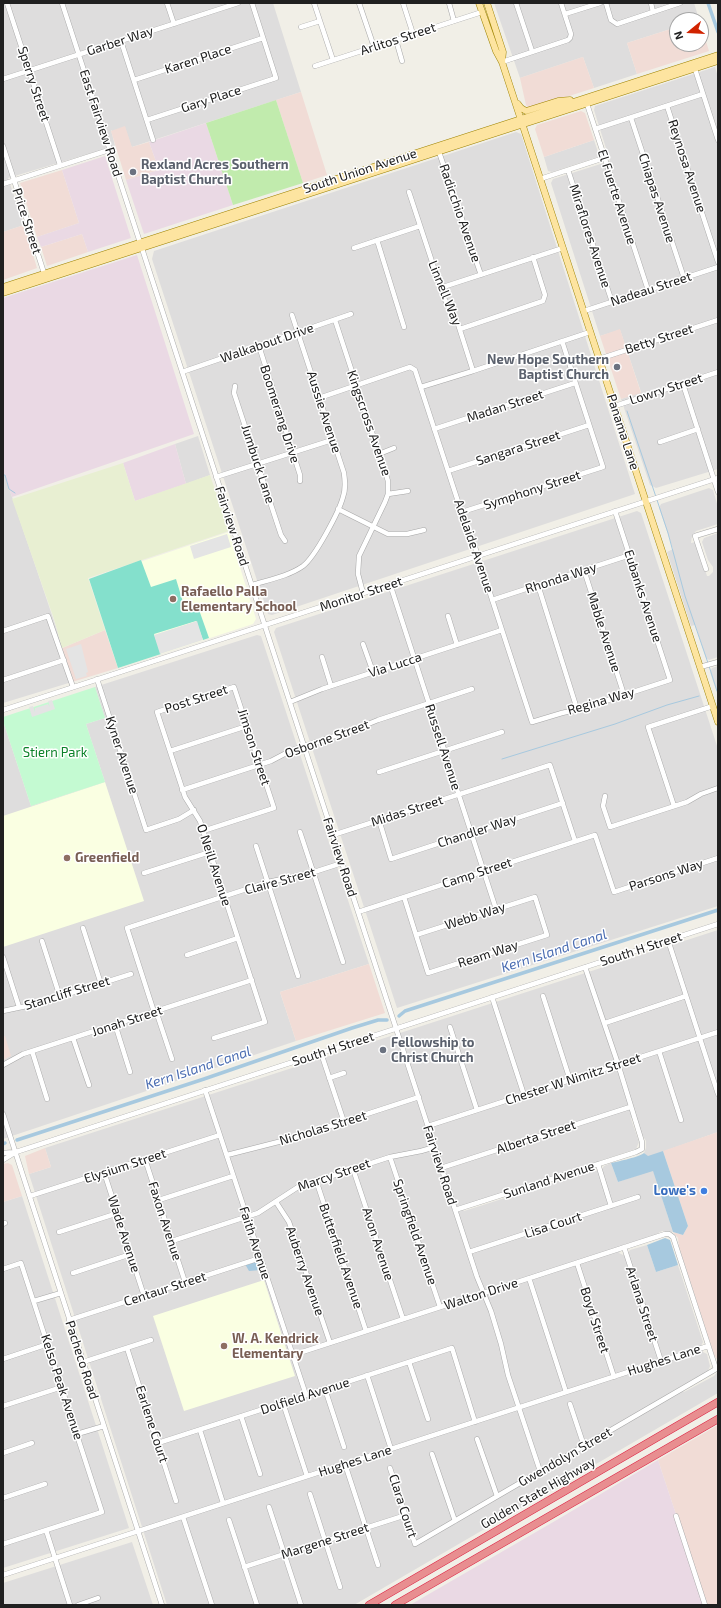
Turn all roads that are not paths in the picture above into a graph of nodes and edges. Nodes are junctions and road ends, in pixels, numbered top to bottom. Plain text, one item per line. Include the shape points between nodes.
1 (7, 3) edge
2 (62, 3) edge
3 (167, 3) edge
4 (238, 3) edge
5 (252, 3) edge
6 (314, 3) edge
7 (359, 3) edge
8 (403, 3) edge
9 (449, 3) edge
10 (479, 3) edge
11 (487, 3) edge
12 (516, 3) edge
13 (561, 3) edge
14 (600, 3) edge
15 (606, 3) edge
16 (651, 3) edge
17 (680, 3) edge
18 (482, 12) junction
19 (654, 12) junction
20 (565, 14) junction
21 (320, 21) junction
22 (454, 21) junction
23 (174, 24) junction
24 (301, 27) dead end
25 (414, 34) junction
26 (263, 38) junction
27 (396, 40) junction
28 (121, 41) junction
29 (374, 47) junction
30 (502, 50) junction
31 (532, 51) junction
32 (78, 55) junction
33 (718, 55) edge
34 (332, 60) junction
35 (402, 61) dead end
36 (718, 61) edge
37 (502, 62) junction
38 (315, 66) dead end
39 (694, 69) junction
40 (29, 71) junction
41 (3, 79) edge
42 (134, 80) junction
43 (703, 94) junction
44 (592, 96) junction
45 (515, 100) junction
46 (576, 101) junction
47 (564, 104) junction
48 (587, 104) junction
49 (667, 106) junction
50 (562, 112) junction
51 (521, 118) junction
52 (631, 118) junction
53 (147, 120) junction
54 (523, 125) junction
55 (595, 129) junction
56 (488, 137) junction
57 (153, 140) dead end
58 (718, 140) edge
59 (3, 146) edge
60 (109, 150) junction
61 (439, 152) junction
62 (604, 158) junction
63 (60, 166) junction
64 (568, 170) junction
65 (357, 172) junction
66 (540, 179) junction
67 (14, 180) junction
68 (3, 184) edge
69 (317, 185) junction
70 (326, 188) junction
71 (409, 192) dead end
72 (292, 200) junction
73 (420, 226) junction
74 (377, 240) junction
75 (140, 245) junction
76 (354, 248) dead end
77 (563, 248) junction
78 (533, 257) junction
79 (88, 259) junction
80 (718, 262) edge
81 (718, 267) edge
82 (44, 273) junction
83 (481, 275) junction
84 (50, 278) junction
85 (684, 278) junction
86 (3, 287) edge
87 (440, 288) junction
88 (648, 290) junction
89 (3, 293) edge
90 (612, 302) junction
91 (584, 311) junction
92 (352, 314) dead end
93 (292, 315) dead end
94 (335, 320) junction
95 (718, 320) edge
96 (404, 328) dead end
97 (460, 329) junction
98 (590, 332) junction
99 (298, 333) junction
100 (562, 341) junction
101 (259, 346) junction
102 (599, 358) junction
103 (182, 372) junction
104 (473, 372) junction
105 (718, 372) edge
106 (575, 383) junction
107 (683, 384) junction
108 (356, 385) junction
109 (235, 386) dead end
110 (421, 387) junction
111 (319, 398) junction
112 (615, 406) junction
113 (589, 425) junction
114 (434, 429) junction
115 (698, 430) junction
116 (332, 440) junction
117 (660, 442) dead end
118 (394, 448) dead end
119 (293, 453) junction
120 (379, 454) junction
121 (257, 464) junction
122 (448, 471) junction
123 (216, 477) junction
124 (716, 479) edge
125 (300, 481) dead end
126 (408, 492) dead end
127 (718, 492) edge
128 (388, 494) junction
129 (646, 501) junction
130 (338, 509) junction
131 (615, 511) junction
132 (462, 512) junction
133 (373, 527) junction
134 (718, 529) edge
135 (424, 530) dead end
136 (286, 541) dead end
137 (630, 555) junction
138 (478, 556) junction
139 (706, 569) dead end
140 (584, 570) junction
141 (390, 584) junction
142 (252, 585) junction
143 (538, 585) junction
144 (364, 593) junction
145 (492, 600) junction
146 (448, 616) dead end
147 (265, 625) junction
148 (502, 630) junction
149 (3, 631) edge
150 (363, 644) dead end
151 (457, 645) junction
152 (322, 657) dead end
153 (414, 659) junction
154 (64, 660) junction
155 (718, 662) edge
156 (700, 667) junction
157 (373, 672) junction
158 (97, 679) junction
159 (3, 680) edge
160 (670, 680) joint
161 (331, 686) junction
162 (72, 687) junction
163 (234, 687) joint
164 (472, 689) dead end
165 (624, 695) junction
166 (290, 702) junction
167 (429, 703) junction
168 (713, 706) junction
169 (3, 710) edge
170 (577, 710) junction
171 (157, 712) joint
172 (532, 722) joint
173 (718, 722) edge
174 (247, 726) junction
175 (502, 732) dead end
176 (304, 746) junction
177 (170, 751) junction
178 (444, 751) junction
179 (260, 765) junction
180 (379, 772) dead end
181 (718, 788) edge
182 (182, 790) junction
183 (458, 794) junction
184 (605, 796) dead end
185 (563, 803) junction
186 (674, 806) junction
187 (194, 810) junction
188 (379, 820) junction
189 (203, 831) junction
190 (300, 832) dead end
191 (471, 833) junction
192 (333, 835) junction
193 (576, 841) junction
194 (256, 846) dead end
195 (210, 852) junction
196 (718, 858) edge
197 (342, 863) junction
198 (483, 871) junction
199 (314, 872) junction
200 (144, 873) dead end
201 (268, 882) junction
202 (614, 892) joint
203 (224, 896) junction
204 (404, 897) junction
205 (496, 909) junction
206 (358, 912) junction
207 (718, 924) edge
208 (83, 928) dead end
209 (416, 935) junction
210 (547, 935) joint
211 (238, 938) junction
212 (668, 940) junction
213 (42, 942) dead end
214 (187, 955) dead end
215 (3, 958) edge
216 (343, 962) dead end
217 (585, 967) junction
218 (131, 974) dead end
219 (298, 976) dead end
220 (252, 980) junction
221 (101, 984) junction
222 (543, 996) dead end
223 (686, 996) junction
224 (60, 997) junction
225 (492, 997) junction
226 (19, 1008) junction
227 (3, 1011) edge
228 (155, 1011) junction
229 (605, 1022) junction
230 (115, 1024) junction
231 (450, 1027) dead end
232 (396, 1029) junction
233 (718, 1032) edge
234 (73, 1038) junction
235 (214, 1038) dead end
236 (700, 1038) junction
237 (32, 1051) junction
238 (659, 1051) junction
239 (321, 1053) junction
240 (172, 1059) dead end
241 (618, 1064) junction
242 (3, 1065) edge
243 (130, 1072) dead end
244 (344, 1073) dead end
245 (330, 1078) junction
246 (570, 1080) junction
247 (89, 1086) dead end
248 (205, 1090) junction
249 (718, 1094) edge
250 (524, 1095) junction
251 (419, 1097) junction
252 (47, 1099) dead end
253 (630, 1107) junction
254 (477, 1110) junction
255 (3, 1114) edge
256 (681, 1120) dead end
257 (344, 1122) junction
258 (428, 1126) junction
259 (220, 1135) junction
260 (435, 1147) junction
261 (16, 1152) junction
262 (3, 1153) edge
263 (227, 1155) junction
264 (390, 1157) junction
265 (145, 1159) junction
266 (3, 1160) edge
267 (598, 1164) junction
268 (441, 1168) junction
269 (353, 1169) junction
270 (104, 1172) junction
271 (233, 1176) junction
272 (316, 1180) junction
273 (30, 1196) junction
274 (638, 1197) dead end
275 (159, 1200) junction
276 (276, 1202) junction
277 (611, 1206) junction
278 (455, 1210) junction
279 (118, 1213) junction
280 (247, 1217) junction
281 (59, 1232) dead end
282 (172, 1241) junction
283 (624, 1248) junction
284 (469, 1252) junction
285 (131, 1254) junction
286 (260, 1258) junction
287 (577, 1263) junction
288 (3, 1269) edge
289 (73, 1273) dead end
290 (529, 1278) junction
291 (185, 1282) junction
292 (61, 1292) junction
293 (484, 1293) junction
294 (144, 1296) junction
295 (34, 1301) junction
296 (440, 1307) junction
297 (403, 1319) junction
298 (69, 1320) junction
299 (366, 1331) junction
300 (151, 1340) dead end
301 (330, 1343) junction
302 (48, 1344) junction
303 (708, 1346) junction
304 (127, 1348) junction
305 (293, 1355) junction
306 (3, 1359) edge
307 (661, 1361) junction
308 (83, 1362) junction
309 (410, 1362) junction
310 (367, 1375) junction
311 (614, 1377) junction
312 (62, 1387) junction
313 (325, 1389) junction
314 (566, 1392) junction
315 (306, 1395) junction
316 (718, 1402) edge
317 (283, 1403) junction
318 (570, 1404) dead end
319 (3, 1406) edge
320 (519, 1408) junction
321 (241, 1416) junction
322 (428, 1419) dead end
323 (718, 1419) edge
324 (476, 1422) junction
325 (104, 1426) junction
326 (200, 1430) junction
327 (77, 1434) junction
328 (477, 1439) dead end
329 (32, 1443) dead end
330 (158, 1443) junction
331 (584, 1446) junction
332 (344, 1447) dead end
333 (391, 1449) junction
334 (3, 1452) edge
335 (432, 1454) dead end
336 (345, 1464) junction
337 (390, 1468) dead end
338 (540, 1472) junction
339 (260, 1474) dead end
340 (307, 1476) junction
341 (45, 1484) dead end
342 (310, 1494) dead end
343 (497, 1496) junction
344 (3, 1498) edge
345 (176, 1501) dead end
346 (224, 1503) junction
347 (269, 1507) dead end
348 (406, 1515) junction
349 (183, 1516) junction
350 (676, 1516) dead end
351 (229, 1520) dead end
352 (455, 1521) junction
353 (365, 1528) junction
354 (46, 1530) junction
355 (138, 1531) junction
356 (325, 1541) junction
357 (3, 1544) edge
358 (415, 1544) joint
359 (285, 1554) junction
360 (55, 1558) junction
361 (378, 1565) dead end
362 (244, 1567) junction
363 (3, 1575) edge
364 (340, 1587) dead end
365 (98, 1598) dead end
366 (70, 1605) edge
367 (78, 1605) edge
368 (162, 1605) edge
369 (212, 1605) edge
370 (256, 1605) edge
371 (301, 1605) edge
372 (369, 1605) edge
373 (395, 1605) edge
374 (704, 1605) edge

1 - 40 street, Sperry Street
2 - 32 street, East Fairview Road
3 - 23 street
4 - 23 street, Garber Way
5 - 26 street
6 - 21 street
7 - 29 street
8 - 25 street
9 - 22 street
10 - 18 main road
11 - 30 main road
12 - 31 street
13 - 20 street
14 - 20 street
15 - 19 street via 614,23 617,24
16 - 19 street
17 - 19 street
18 - 22 street, Arlitos Street
18 - 30 main road via 487,16 496,42
18 - 37 main road
20 - 31 street via 570,38
21 - 24 street
21 - 34 street
22 - 25 street, Arlitos Street
23 - 28 street, Garber Way
25 - 27 street, Arlitos Street
26 - 42 street, Karen Place
26 - 53 street, Gary Place via 276,78
27 - 29 street, Arlitos Street
27 - 35 street
28 - 32 street, Garber Way
28 - 42 street
29 - 34 street, Arlitos Street
30 - 37 main road
31 - 37 street
32 - 40 street, Garber Way
32 - 60 street, East Fairview Road
33 - 44 main road, South Union Avenue
34 - 38 street, Arlitos Street
36 - 39 main road, South Union Avenue
37 - 45 main road, Panama Lane
39 - 43 street
39 - 48 main road, South Union Avenue
40 - 41 street, Garber Way
40 - 63 street, Sperry Street
42 - 53 street
43 - 49 street, Reynosa Avenue
43 - 58 street
44 - 46 main road, South Union Avenue
44 - 50 main road via 591,99
45 - 46 main road via 520,108 526,111 558,101
45 - 51 main road, Panama Lane
46 - 47 main road, South Union Avenue
47 - 51 main road, South Union Avenue
47 - 54 main road via 558,110 529,120
48 - 50 main road, South Union Avenue
48 - 55 street, El Fuerte Avenue
49 - 52 street
49 - 80 street, Reynosa Avenue
50 - 54 main road, South Union Avenue
51 - 54 main road, Panama Lane
51 - 56 main road via 519,122
51 - 65 main road, South Union Avenue
52 - 55 street
52 - 85 street, Chiapas Avenue
53 - 57 street
54 - 56 main road, South Union Avenue
54 - 66 main road, Panama Lane
55 - 62 street, El Fuerte Avenue
56 - 61 main road, South Union Avenue
59 - 67 street, Price Street
60 - 63 street
60 - 75 street, East Fairview Road
61 - 70 main road, South Union Avenue
61 - 83 street, Radicchio Avenue
62 - 64 street
62 - 88 street, El Fuerte Avenue
63 - 67 street
64 - 66 street
64 - 90 street, Miraflores Avenue
65 - 69 main road, South Union Avenue
65 - 70 main road via 354,176 330,184
66 - 77 main road, Panama Lane
67 - 68 street
67 - 82 street, Price Street
69 - 72 main road via 294,195
69 - 75 main road, South Union Avenue
70 - 72 main road, South Union Avenue
71 - 73 street, Linnell Way
72 - 75 main road, South Union Avenue
73 - 74 street
73 - 87 street, Linnell Way
74 - 76 street
74 - 96 street
75 - 79 main road, South Union Avenue
75 - 84 main road, South Union Avenue
75 - 103 street, Fairview Road
77 - 78 street
77 - 91 main road, Panama Lane
78 - 83 street
78 - 97 street via 545,295 543,301
79 - 82 main road, South Union Avenue
79 - 84 main road
81 - 85 street, Nadeau Street
82 - 86 main road, South Union Avenue
83 - 87 street
84 - 89 main road, South Union Avenue
85 - 88 street, Nadeau Street
87 - 97 street, Linnell Way
88 - 90 street, Nadeau Street
90 - 91 street, Nadeau Street
91 - 98 main road, Panama Lane
92 - 94 street, Walkabout Drive
93 - 99 street, Aussie Avenue
94 - 99 street, Walkabout Drive
94 - 108 street, Kingscross Avenue
95 - 102 street, Betty Street
97 - 104 street, Linnell Way
98 - 100 street
98 - 102 main road, Panama Lane
99 - 101 street, Walkabout Drive
99 - 111 street, Aussie Avenue
100 - 104 street
100 - 106 street
101 - 103 street, Walkabout Drive
101 - 119 street, Boomerang Drive
102 - 112 main road, Panama Lane
103 - 123 street, Fairview Road
104 - 110 street
105 - 107 street, Lowry Street
106 - 113 street
106 - 114 street, Madan Street
107 - 112 street, Lowry Street
107 - 115 street
108 - 110 street, Adelaide Avenue via 410,367 415,370
108 - 111 street
108 - 120 street, Kingscross Avenue
109 - 121 street, Jumbuck Lane via 234,393
110 - 114 street, Adelaide Avenue
111 - 116 street, Aussie Avenue
112 - 129 main road, Panama Lane
113 - 122 street, Sangara Street
113 - 132 street, Symphony Street via 602,467
114 - 122 street, Adelaide Avenue
115 - 117 street
115 - 124 street
116 - 119 street
116 - 130 street, Aussie Avenue via 345,479 343,497
118 - 120 street
119 - 121 street
119 - 125 street, Boomerang Drive
120 - 128 street, Kingscross Avenue via 388,480
121 - 123 street
121 - 136 street, Jumbuck Lane via 281,535
122 - 132 street, Adelaide Avenue
123 - 142 street, Fairview Road
124 - 127 street
124 - 129 street, Monitor Street
126 - 128 street
128 - 133 street, Kingscross Avenue
129 - 131 street, Monitor Street
129 - 156 main road, Panama Lane
130 - 133 street
130 - 142 street, Aussie Avenue via 309,562 294,572
131 - 137 street, Eubanks Avenue
131 - 138 street, Monitor Street
132 - 138 street, Adelaide Avenue
133 - 135 street via 388,534 401,535
133 - 144 street, Kingscross Avenue via 358,562 358,574
134 - 139 street via 695,536
137 - 140 street, Rhonda Way
137 - 160 street, Eubanks Avenue
138 - 141 street, Monitor Street
138 - 145 street, Adelaide Avenue
140 - 143 street, Rhonda Way
140 - 165 street, Mable Avenue
141 - 144 street, Monitor Street
141 - 153 street, Russell Avenue
142 - 147 street, Fairview Road
143 - 145 street, Rhonda Way
143 - 170 street
144 - 147 street, Monitor Street
145 - 148 street, Adelaide Avenue
146 - 151 street
147 - 158 street, Monitor Street
147 - 166 street, Fairview Road
148 - 151 street, Via Lucca
148 - 172 street, Adelaide Avenue
149 - 154 street via 48,616
150 - 157 street
151 - 153 street, Via Lucca
152 - 161 street
153 - 157 street, Via Lucca
153 - 167 street, Russell Avenue
154 - 159 street
154 - 162 street
155 - 156 street
156 - 168 main road, Panama Lane
157 - 161 street, Via Lucca
158 - 162 street, Monitor Street
158 - 187 street, Kyner Avenue via 146,830 179,819
160 - 165 street, Regina Way
161 - 166 street, Via Lucca
162 - 169 street, Monitor Street
163 - 171 street, Post Street
163 - 174 street, Jimson Street
164 - 167 street, Osborne Street
165 - 170 street, Regina Way
166 - 176 street, Fairview Road
167 - 176 street, Osborne Street
167 - 178 street, Russell Avenue
168 - 173 main road, Panama Lane
168 - 186 street via 648,727
170 - 172 street, Regina Way
171 - 177 street, O Neill Avenue
174 - 177 street
174 - 179 street, Jimson Street
175 - 178 street
176 - 179 street, Osborne Street
176 - 192 street, Fairview Road
177 - 182 street, O Neill Avenue
178 - 180 street
178 - 183 street, Russell Avenue
179 - 182 street, Osborne Street
179 - 189 street, Jimson Street via 274,808
181 - 186 street
182 - 187 street, O Neill Avenue
183 - 185 street, Midas Street via 550,765
183 - 188 street, Midas Street
183 - 191 street, Russell Avenue
184 - 186 street via 603,806 610,827
185 - 191 street, Chandler Way
185 - 193 street
187 - 189 street, O Neill Avenue
188 - 191 street, Chandler Way via 391,859
188 - 192 street, Midas Street
189 - 195 street, O Neill Avenue
190 - 199 street
191 - 198 street, Russell Avenue
192 - 197 street, Fairview Road
193 - 198 street, Camp Street
193 - 202 street, Camp Street via 595,835
194 - 201 street
195 - 200 street
195 - 203 street, O Neill Avenue
196 - 202 street, Parsons Way
197 - 199 street, Claire Street
197 - 206 street, Fairview Road
198 - 204 street, Camp Street
198 - 205 street, Russell Avenue
199 - 201 street, Claire Street
199 - 216 street
201 - 203 street, Claire Street
201 - 219 street
203 - 211 street, O Neill Avenue
203 - 228 street, Claire Street via 127,928
204 - 206 street, Camp Street
204 - 209 street
205 - 209 street, Webb Way
205 - 210 street, Webb Way via 535,897
206 - 232 street, Fairview Road
207 - 212 street, South H Street
208 - 221 street
209 - 210 street, Ream Way via 428,973
211 - 214 street
211 - 220 street, O Neill Avenue
212 - 217 street, South H Street
212 - 223 street
213 - 224 street
215 - 226 street
217 - 225 street, South H Street
217 - 229 street
218 - 221 street, Stancliff Street
220 - 228 street, Jonah Street
220 - 235 street, O Neill Avenue via 265,1022
221 - 224 street, Stancliff Street
222 - 246 street
223 - 229 street
223 - 236 street
224 - 226 street, Stancliff Street
225 - 232 street, South H Street
225 - 250 street
226 - 227 street, Stancliff Street
228 - 230 street, Jonah Street
228 - 240 street
229 - 241 street
230 - 234 street, Jonah Street
230 - 243 street
231 - 254 street
232 - 239 street, South H Street
232 - 251 street, Fairview Road
233 - 236 street, Chester W Nimitz Street
234 - 237 street, Jonah Street
234 - 247 street
236 - 238 street, Chester W Nimitz Street
236 - 249 street
237 - 242 street, Jonah Street
237 - 252 street
238 - 241 street, Chester W Nimitz Street
238 - 256 street
239 - 245 street
239 - 248 street, South H Street
241 - 246 street, Chester W Nimitz Street
241 - 253 street
244 - 245 street
245 - 257 street
246 - 250 street, Chester W Nimitz Street
248 - 259 street, Faith Avenue
248 - 261 street, South H Street
250 - 254 street, Chester W Nimitz Street
251 - 257 street, Nicholas Street
251 - 258 street, Fairview Road
253 - 267 street, Sunland Avenue via 642,1149
253 - 268 street, Alberta Street
254 - 258 street, Chester W Nimitz Street
255 - 261 street, Pacheco Road
257 - 263 street, Nicholas Street
258 - 260 street, Fairview Road
259 - 263 street, Faith Avenue
259 - 265 street, Elysium Street
260 - 264 street, Marcy Street
260 - 268 street, Fairview Road
261 - 262 street, South H Street
261 - 266 street, South H Street
261 - 273 street, Pacheco Road
263 - 271 street, Faith Avenue
264 - 269 street, Marcy Street
264 - 296 street, Springfield Avenue
265 - 270 street, Elysium Street
265 - 275 street, Faxon Avenue
267 - 277 street
267 - 278 street, Sunland Avenue
268 - 278 street, Fairview Road
269 - 272 street, Marcy Street
269 - 297 street, Avon Avenue
270 - 273 street, Elysium Street
270 - 279 street, Wade Avenue
271 - 275 street
271 - 280 street, Faith Avenue
272 - 276 street, Marcy Street via 292,1190
272 - 299 street, Butterfield Avenue
273 - 292 street, Pacheco Road
274 - 277 street, Lisa Court
275 - 282 street, Faxon Avenue
276 - 280 street, Marcy Street
276 - 301 street, Auberry Avenue via 289,1222
277 - 284 street, Lisa Court
278 - 284 street, Fairview Road
279 - 281 street
279 - 285 street, Wade Avenue
280 - 282 street, Marcy Street
280 - 286 street, Faith Avenue
282 - 291 street, Faxon Avenue
283 - 287 street, Walton Drive
283 - 303 street, Walton Drive via 669,1234 673,1237
283 - 307 street, Arlana Street
284 - 293 street, Fairview Road
285 - 289 street
285 - 294 street, Wade Avenue
286 - 291 street, Centaur Street
286 - 305 street, Faith Avenue
287 - 290 street, Walton Drive
287 - 311 street, Boyd Street
288 - 295 street, Kelso Peak Avenue via 22,1263
290 - 293 street, Walton Drive
290 - 314 street
291 - 294 street, Centaur Street
292 - 295 street
292 - 298 street, Pacheco Road
293 - 296 street, Walton Drive
293 - 320 street, Fairview Road
294 - 298 street, Centaur Street
295 - 302 street, Kelso Peak Avenue
296 - 297 street, Walton Drive
297 - 299 street, Walton Drive
298 - 308 street, Pacheco Road
299 - 301 street, Walton Drive
300 - 304 street
301 - 305 street, Walton Drive
302 - 306 street
302 - 312 street, Kelso Peak Avenue
303 - 307 street, Hughes Lane
303 - 331 street, Gwendolyn Street via 716,1369
304 - 308 street
304 - 330 street, Earlene Court
305 - 315 street, Faith Avenue
307 - 311 street, Hughes Lane
308 - 325 street, Pacheco Road
309 - 310 street, Dolfield Avenue
309 - 322 street
309 - 324 street, Dolfield Avenue via 452,1348
310 - 313 street, Dolfield Avenue
310 - 333 street
311 - 314 street, Hughes Lane
312 - 319 street
312 - 327 street, Kelso Peak Avenue
313 - 315 street, Dolfield Avenue
313 - 332 street
314 - 320 street, Hughes Lane
315 - 317 street, Dolfield Avenue
316 - 372 highway, Golden State Highway
317 - 321 street, Dolfield Avenue
317 - 340 street
318 - 331 street
320 - 324 street, Hughes Lane
320 - 338 street, Fairview Road
321 - 326 street, Dolfield Avenue
321 - 339 street
323 - 373 highway, Golden State Highway
324 - 333 street, Hughes Lane
325 - 327 street
325 - 355 street, Pacheco Road
326 - 330 street, Dolfield Avenue
326 - 346 street
327 - 354 street, Kelso Peak Avenue via 102,1512
328 - 343 street
329 - 334 street
330 - 345 street, Earlene Court
331 - 338 street, Gwendolyn Street
333 - 336 street, Hughes Lane
335 - 352 street
336 - 340 street, Hughes Lane
336 - 353 street
337 - 348 street, Clara Court
338 - 343 street, Gwendolyn Street
340 - 346 street, Hughes Lane
341 - 344 street
342 - 356 street
343 - 352 street, Gwendolyn Street
346 - 349 street, Hughes Lane
347 - 359 street
348 - 353 street, Margene Street
348 - 358 street, Clara Court
349 - 355 street, Hughes Lane
349 - 369 street
350 - 374 street
351 - 362 street
352 - 358 street, Gwendolyn Street
353 - 356 street, Margene Street
353 - 361 street
354 - 357 street
354 - 360 street
355 - 360 street, Hughes Lane
355 - 368 street, Pacheco Road
356 - 359 street, Margene Street
356 - 364 street
359 - 362 street, Margene Street
359 - 371 street
360 - 363 street, Hughes Lane
360 - 366 street
362 - 370 street
365 - 367 street

